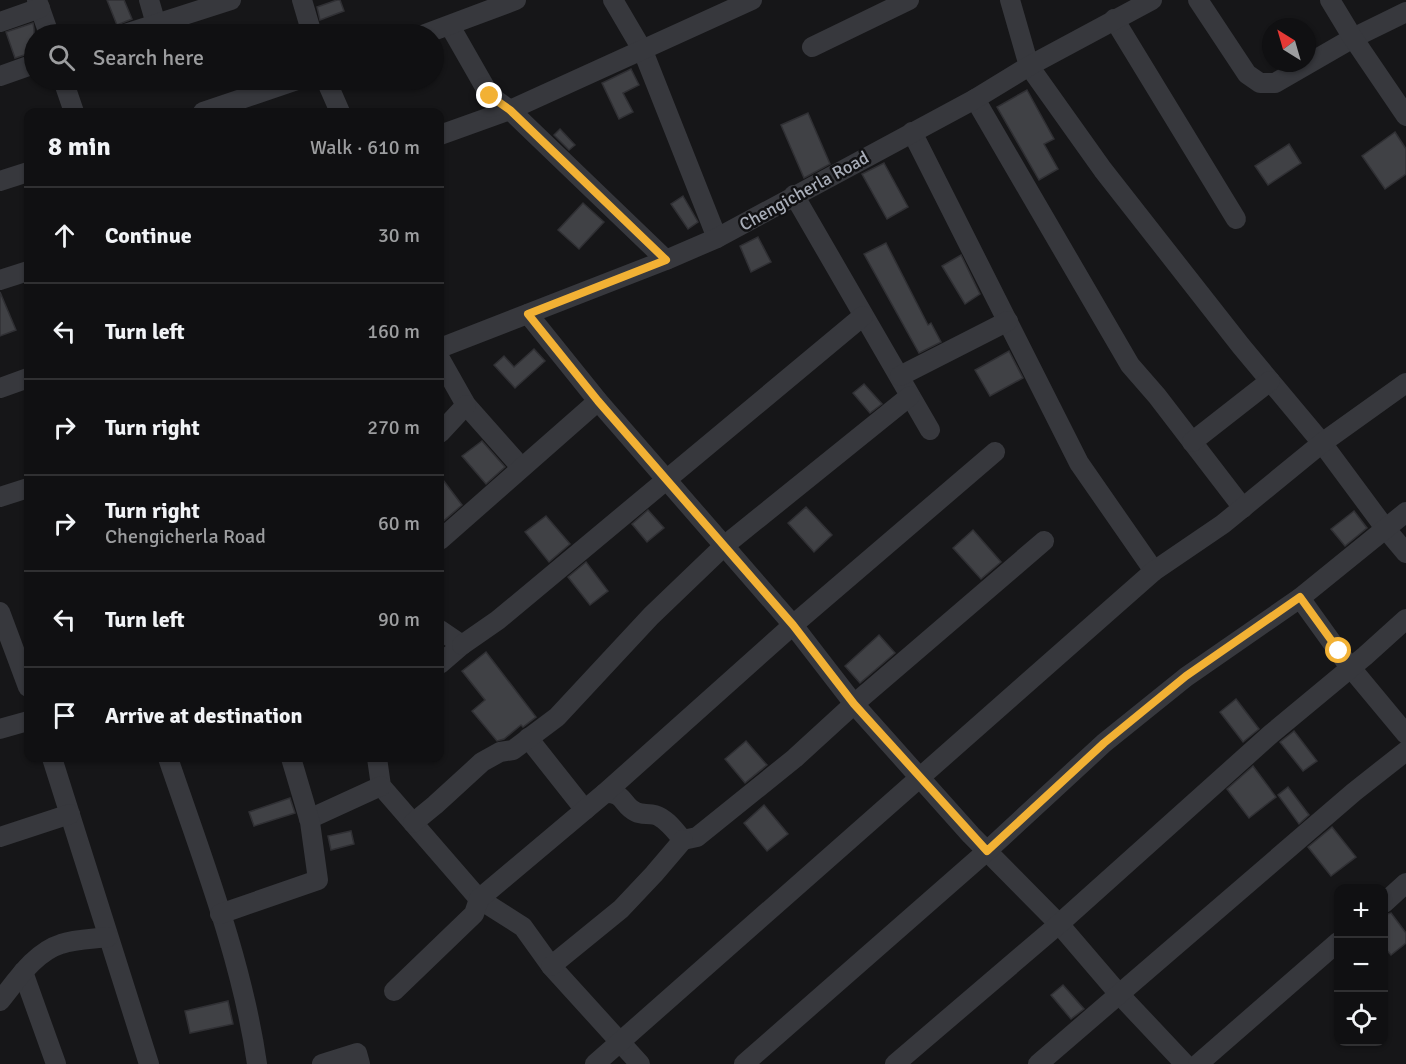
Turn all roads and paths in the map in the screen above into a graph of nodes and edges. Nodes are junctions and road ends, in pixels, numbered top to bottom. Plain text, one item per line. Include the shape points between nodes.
1 (148, 0) edge
2 (231, 0) edge
3 (302, 0) edge
4 (516, 0) edge
5 (613, 0) edge
6 (752, 0) edge
7 (909, 0) edge
8 (1010, 0) edge
9 (1152, 0) edge
10 (1198, 0) edge
11 (1330, 0) edge
12 (39, 4) edge
13 (1406, 12) edge
14 (1114, 19) junction
15 (0, 21) edge
16 (46, 24) edge
17 (156, 24) joint
18 (309, 24) edge
19 (450, 26) junction
20 (444, 28) edge
21 (1353, 39) junction
22 (812, 47) dead end
23 (643, 51) junction
24 (1029, 66) junction
25 (24, 68) edge
26 (0, 76) edge
27 (66, 90) edge
28 (268, 90) edge
29 (330, 90) edge
30 (975, 99) junction
31 (73, 108) edge
32 (215, 108) edge
33 (338, 108) edge
34 (510, 110) junction
35 (1406, 116) edge
36 (912, 132) junction
37 (444, 134) edge
38 (24, 173) edge
39 (0, 181) edge
40 (794, 195) junction
41 (1236, 219) dead end
42 (717, 238) junction
43 (666, 260) junction
44 (24, 272) edge
45 (0, 280) edge
46 (528, 314) junction
47 (863, 316) junction
48 (1008, 321) junction
49 (444, 346) edge
50 (444, 366) edge
51 (900, 376) junction
52 (24, 379) edge
53 (1270, 381) junction
54 (1406, 383) edge
55 (0, 388) edge
56 (910, 396) junction
57 (598, 401) junction
58 (466, 405) junction
59 (444, 429) edge
60 (930, 430) dead end
61 (1192, 442) junction
62 (1322, 443) junction
63 (995, 452) dead end
64 (521, 467) junction
65 (665, 479) junction
66 (24, 489) edge
67 (0, 497) edge
68 (1243, 508) junction
69 (1406, 512) edge
70 (1385, 528) junction
71 (444, 536) edge
72 (1044, 541) dead end
73 (724, 546) junction
74 (1406, 553) edge
75 (1154, 571) junction
76 (1300, 597) junction
77 (0, 612) edge
78 (1406, 619) edge
79 (793, 625) junction
80 (444, 633) edge
81 (462, 645) junction
82 (444, 661) edge
83 (1351, 667) junction
84 (24, 676) edge
85 (854, 704) junction
86 (24, 722) edge
87 (0, 729) edge
88 (1406, 734) edge
89 (528, 738) junction
90 (1406, 751) edge
91 (53, 762) edge
92 (169, 762) edge
93 (292, 762) edge
94 (378, 762) edge
95 (920, 778) junction
96 (381, 786) junction
97 (605, 793) junction
98 (585, 810) junction
99 (70, 814) junction
100 (309, 819) junction
101 (413, 822) junction
102 (0, 837) edge
103 (684, 840) junction
104 (987, 851) junction
105 (1406, 883) edge
106 (479, 899) junction
107 (1388, 899) edge
108 (220, 914) junction
109 (1059, 924) junction
110 (108, 937) junction
111 (1334, 945) edge
112 (551, 966) junction
113 (24, 972) junction
114 (394, 991) dead end
115 (1119, 994) junction
116 (0, 1001) edge
117 (620, 1041) junction
118 (56, 1064) edge
119 (149, 1064) edge
120 (257, 1064) edge
121 (322, 1064) edge
122 (360, 1064) edge
123 (595, 1064) edge
124 (640, 1064) edge
125 (744, 1064) edge
126 (896, 1064) edge
127 (1038, 1064) edge
128 (1185, 1064) edge
129 (1198, 1064) edge

1 - 17 street
2 - 17 street
3 - 18 street
4 - 19 street
5 - 23 street
6 - 23 street
7 - 22 street
8 - 24 street
9 - 14 street, Chengicherla Road
10 - 21 street via 1247,74 1260,83 1275,83
11 - 21 street
12 - 15 street
12 - 16 street
13 - 21 street
14 - 24 street, Chengicherla Road
14 - 41 street
19 - 20 street
19 - 34 street via 490,96
21 - 35 street
23 - 34 street
23 - 42 street
24 - 30 street, Chengicherla Road
24 - 53 street via 1102,170
25 - 26 street
27 - 31 street
28 - 32 street
29 - 33 street
30 - 36 street, Chengicherla Road
30 - 61 street via 1130,365
34 - 37 street
34 - 43 street
36 - 40 street, Chengicherla Road
36 - 48 street
38 - 39 street
40 - 42 street, Chengicherla Road
40 - 47 street
42 - 43 street, Chengicherla Road
43 - 46 street, Chengicherla Road
44 - 45 street
46 - 49 street, Chengicherla Road
46 - 57 street
47 - 51 street
47 - 65 street
48 - 51 street
48 - 75 street via 1079,464
50 - 58 street
51 - 56 street
52 - 55 street
53 - 61 street
53 - 62 street
54 - 62 street
56 - 60 street
56 - 73 street
57 - 64 street
57 - 65 street
58 - 59 street
58 - 64 street
61 - 68 street
62 - 68 street
62 - 70 street
63 - 79 street
64 - 71 street
65 - 73 street
65 - 81 street via 498,620
66 - 67 street
68 - 75 street
69 - 70 street
70 - 74 street
70 - 76 street
72 - 85 street
73 - 79 street
73 - 89 street via 651,616 557,717
75 - 95 street
76 - 83 street
76 - 104 street via 1186,676 1104,743
77 - 84 street
78 - 83 street
79 - 85 street
79 - 97 street
80 - 81 street
81 - 82 street
83 - 88 street
83 - 109 street
85 - 95 street
85 - 103 street via 749,796 697,837
86 - 87 street
89 - 98 street
89 - 101 street via 513,750 482,762
90 - 115 street
91 - 99 street
92 - 108 street
93 - 100 street
94 - 96 street
95 - 104 street
95 - 117 street
96 - 100 street
96 - 101 street
97 - 98 street
97 - 103 street via 620,796 637,813 657,815
98 - 106 street
99 - 102 street
99 - 110 street
100 - 108 street via 318,880
101 - 106 street
103 - 112 street via 621,909
104 - 109 street
104 - 125 street
105 - 107 street
106 - 112 street via 522,927
106 - 114 street via 474,914
108 - 120 street via 246,1005
109 - 115 street
109 - 126 street
110 - 113 street via 62,943 46,950
110 - 119 street
111 - 129 street
112 - 117 street
113 - 116 street
113 - 118 street
115 - 127 street
115 - 128 street
117 - 123 street
117 - 124 street
121 - 122 street via 357,1053

